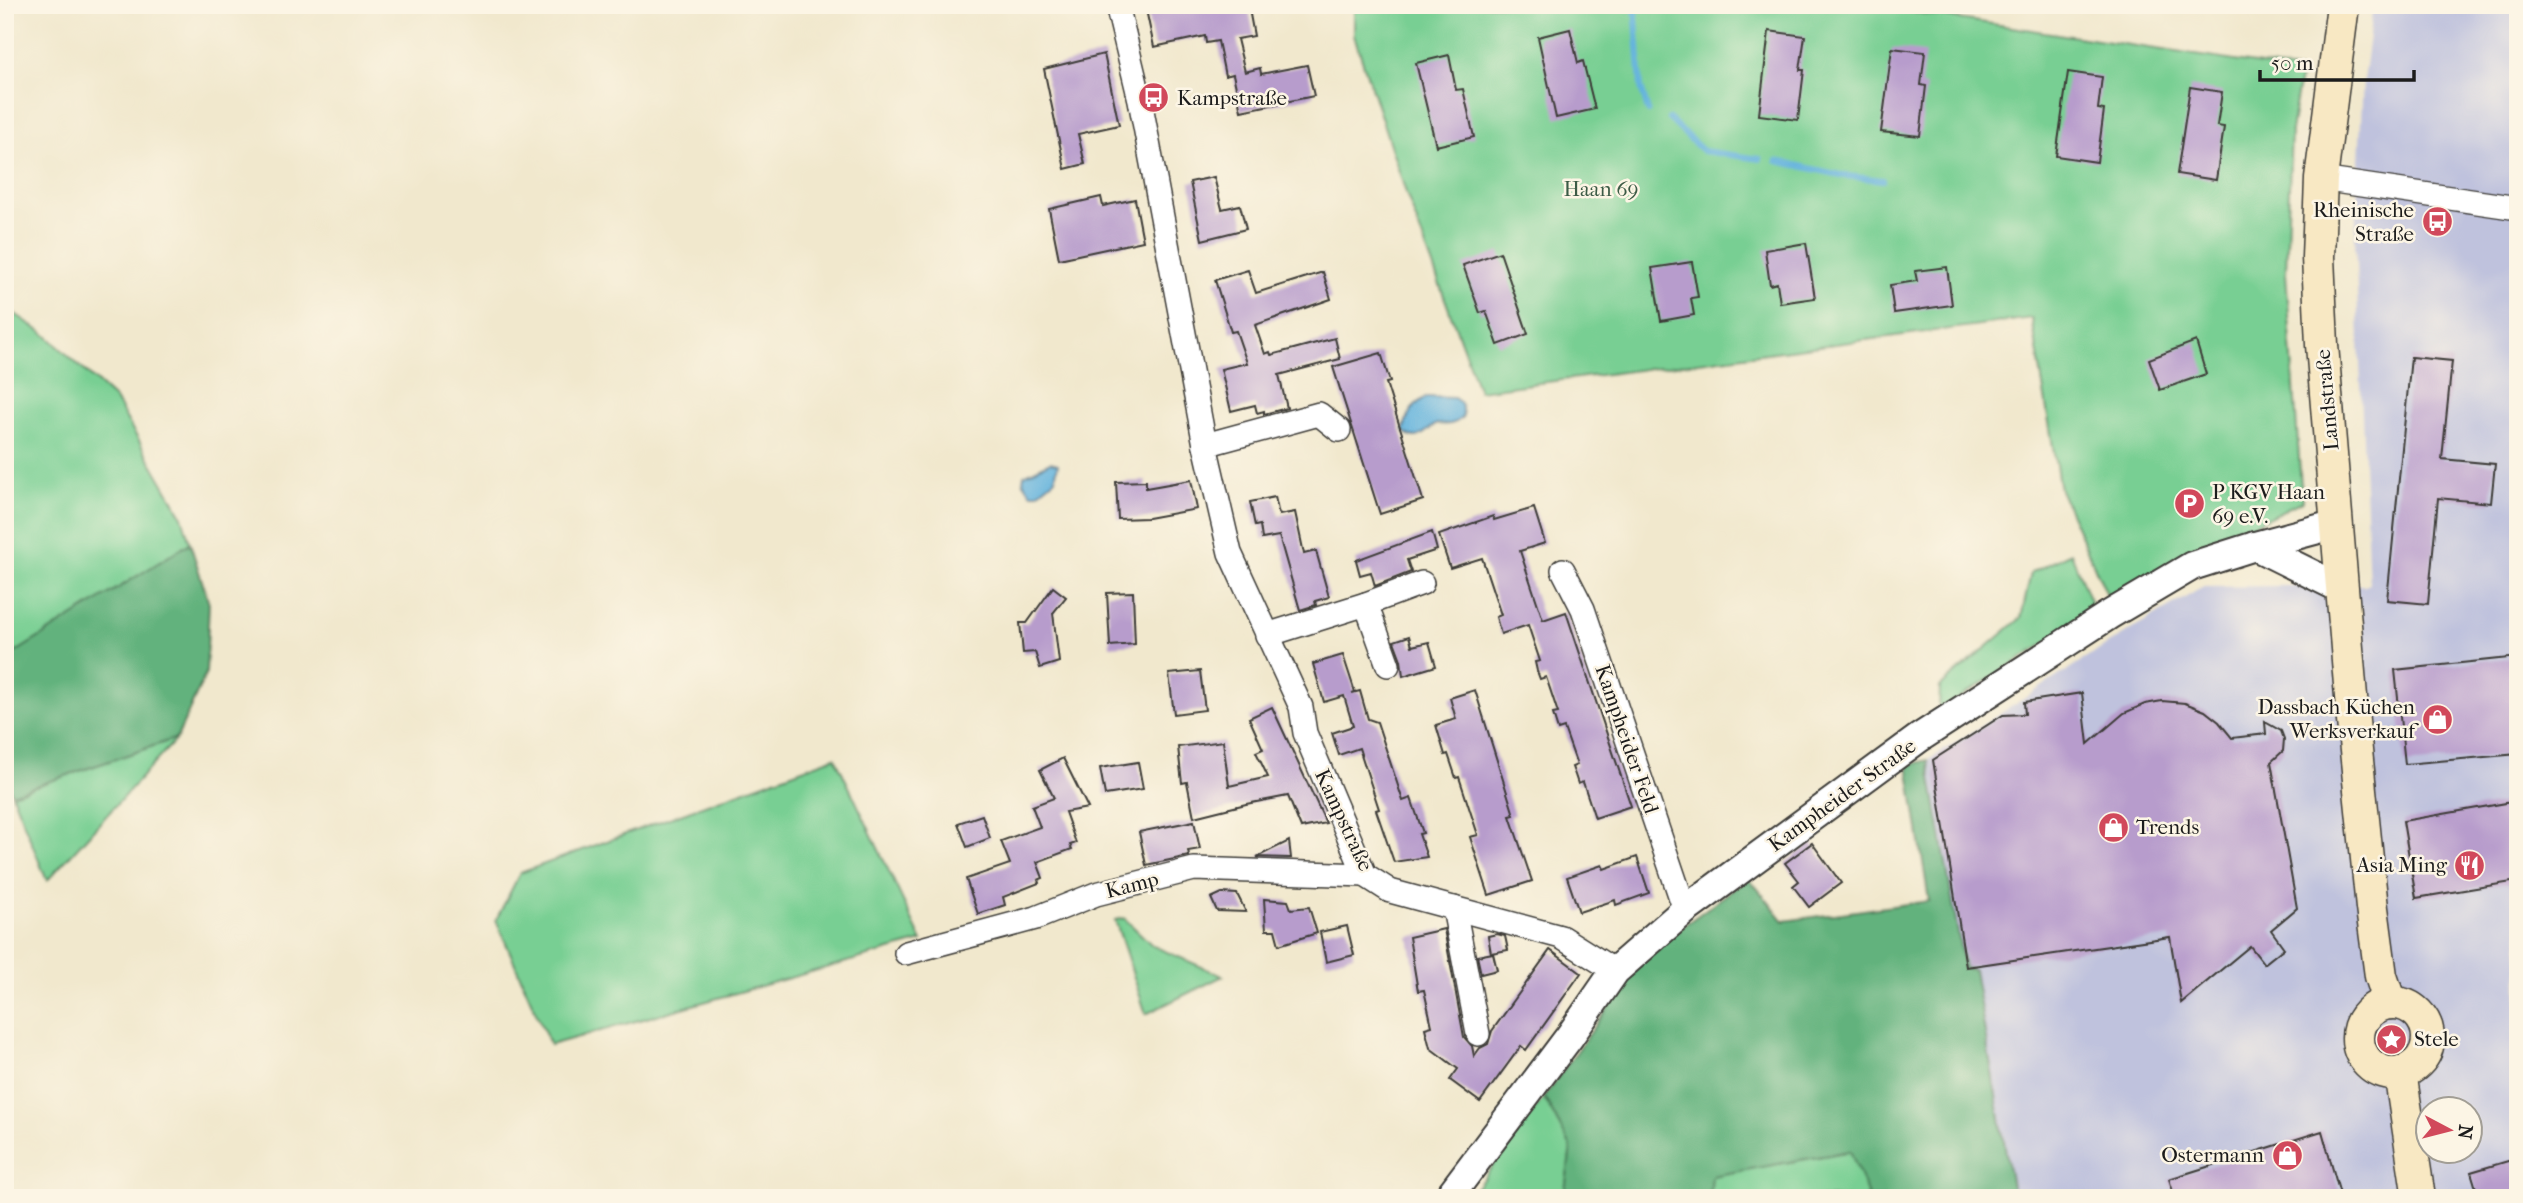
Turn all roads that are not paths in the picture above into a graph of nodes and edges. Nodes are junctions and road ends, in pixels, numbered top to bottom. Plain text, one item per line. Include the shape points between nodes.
1 (1117, 5) edge
2 (2343, 5) edge
3 (2321, 179) junction
4 (2518, 208) edge
5 (1339, 430) dead end
6 (1205, 444) junction
7 (2337, 524) junction
8 (2255, 546) junction
9 (1563, 570) dead end
10 (1422, 583) dead end
11 (2342, 589) junction
12 (1366, 604) junction
13 (1267, 635) junction
14 (1388, 665) dead end
15 (1365, 876) junction
16 (1454, 908) junction
17 (1685, 910) junction
18 (906, 953) dead end
19 (1615, 971) junction
20 (2390, 1003) junction
21 (1478, 1034) dead end
22 (2400, 1072) junction
23 (1448, 1198) edge
24 (2419, 1198) edge

1 - 6 street, Kampstraße via 1140,100
2 - 3 main road, Landstraße
3 - 4 street
3 - 7 main road, Landstraße via 2318,257
5 - 6 street via 1319,414
6 - 13 street, Kampstraße via 1230,553
7 - 8 street, Kampheider Straße
7 - 11 main road, Landstraße
8 - 11 street
8 - 17 street, Kampheider Straße via 2192,566 2109,615 1919,738
9 - 17 street, Kampheider Feld via 1583,609
10 - 12 street
11 - 20 main road, Landstraße via 2372,908 2381,975
12 - 13 street
12 - 14 street
13 - 15 street, Kampstraße via 1301,707 1305,733
15 - 16 street, Kampstraße via 1390,891
15 - 18 street, Kamp via 1194,869
16 - 19 street, Kampstraße via 1560,937
16 - 21 street
17 - 19 street, Kampheider Straße
19 - 23 street, Kampheider Straße
20 - 22 main road via 2410,1007 2425,1022 2427,1033 2424,1054
20 - 22 main road via 2368,1012 2359,1028 2358,1044 2368,1064
22 - 24 main road

